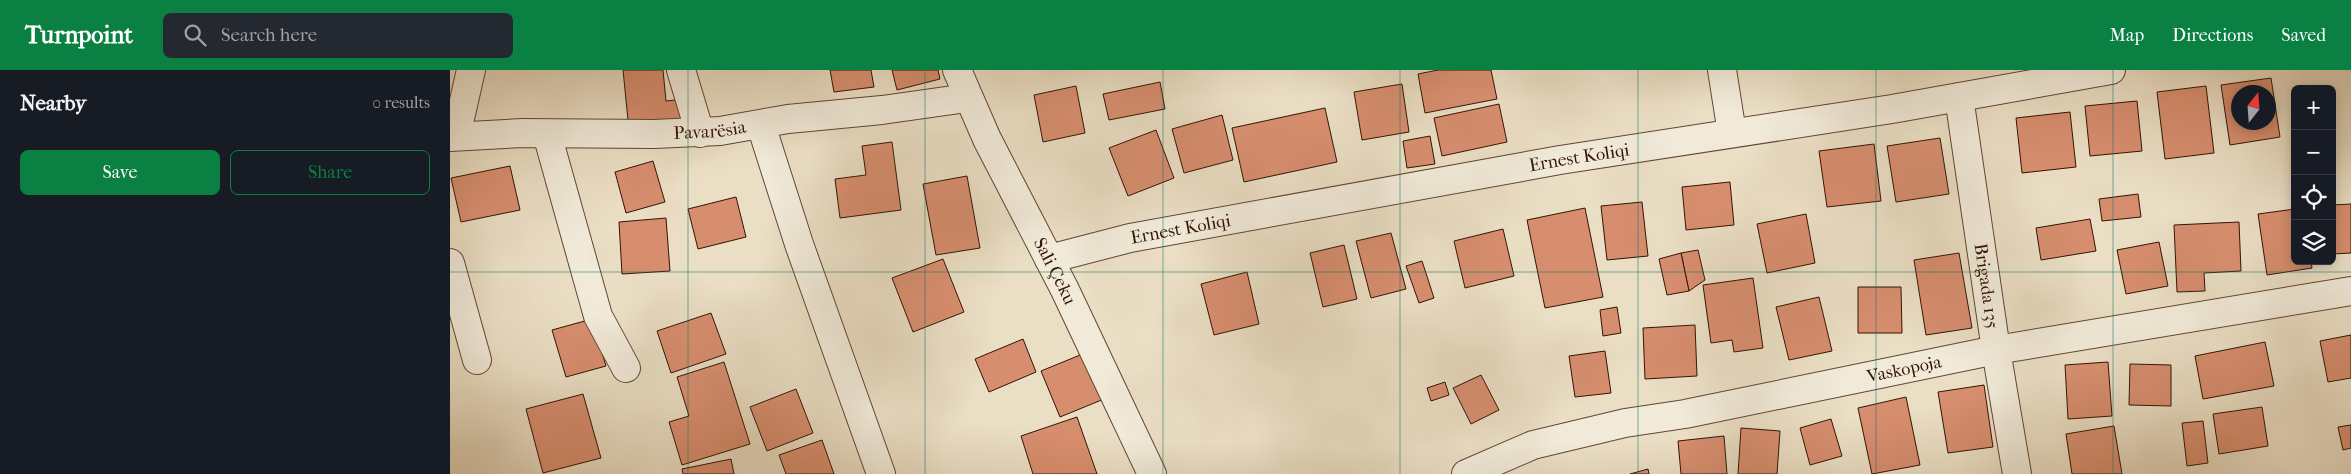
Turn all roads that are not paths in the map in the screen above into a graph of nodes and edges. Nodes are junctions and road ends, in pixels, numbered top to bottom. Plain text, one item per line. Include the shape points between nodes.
1 (471, 70) edge
2 (681, 70) edge
3 (957, 70) edge
4 (1722, 70) edge
5 (2111, 70) edge
6 (968, 98) junction
7 (1959, 98) junction
8 (761, 125) junction
9 (700, 133) junction
10 (1732, 133) junction
11 (547, 134) junction
12 (453, 137) edge
13 (1049, 258) junction
14 (450, 263) edge
15 (2351, 291) edge
16 (1996, 350) junction
17 (477, 360) dead end
18 (626, 368) dead end
19 (881, 474) edge
20 (1152, 474) edge
21 (1466, 474) edge
22 (2017, 474) edge

1 - 12 street
2 - 9 street
3 - 6 street, Sali Çeku
4 - 10 street
5 - 7 street, Ernest Koliqi
6 - 8 street, Pavarësia
6 - 13 street, Sali Çeku
7 - 10 street, Ernest Koliqi
7 - 16 street, Brigada 135
8 - 9 street, Pavarësia
8 - 19 street
9 - 11 street, Pavarësia
10 - 13 street, Ernest Koliqi via 1560,160 1130,238
11 - 12 street, Pavarësia
11 - 18 street via 598,316
13 - 20 street, Sali Çeku
14 - 17 street
15 - 16 street, Vaskopoja
16 - 21 street, Vaskopoja via 1685,414 1616,425 1533,445
16 - 22 street, Brigada 135

